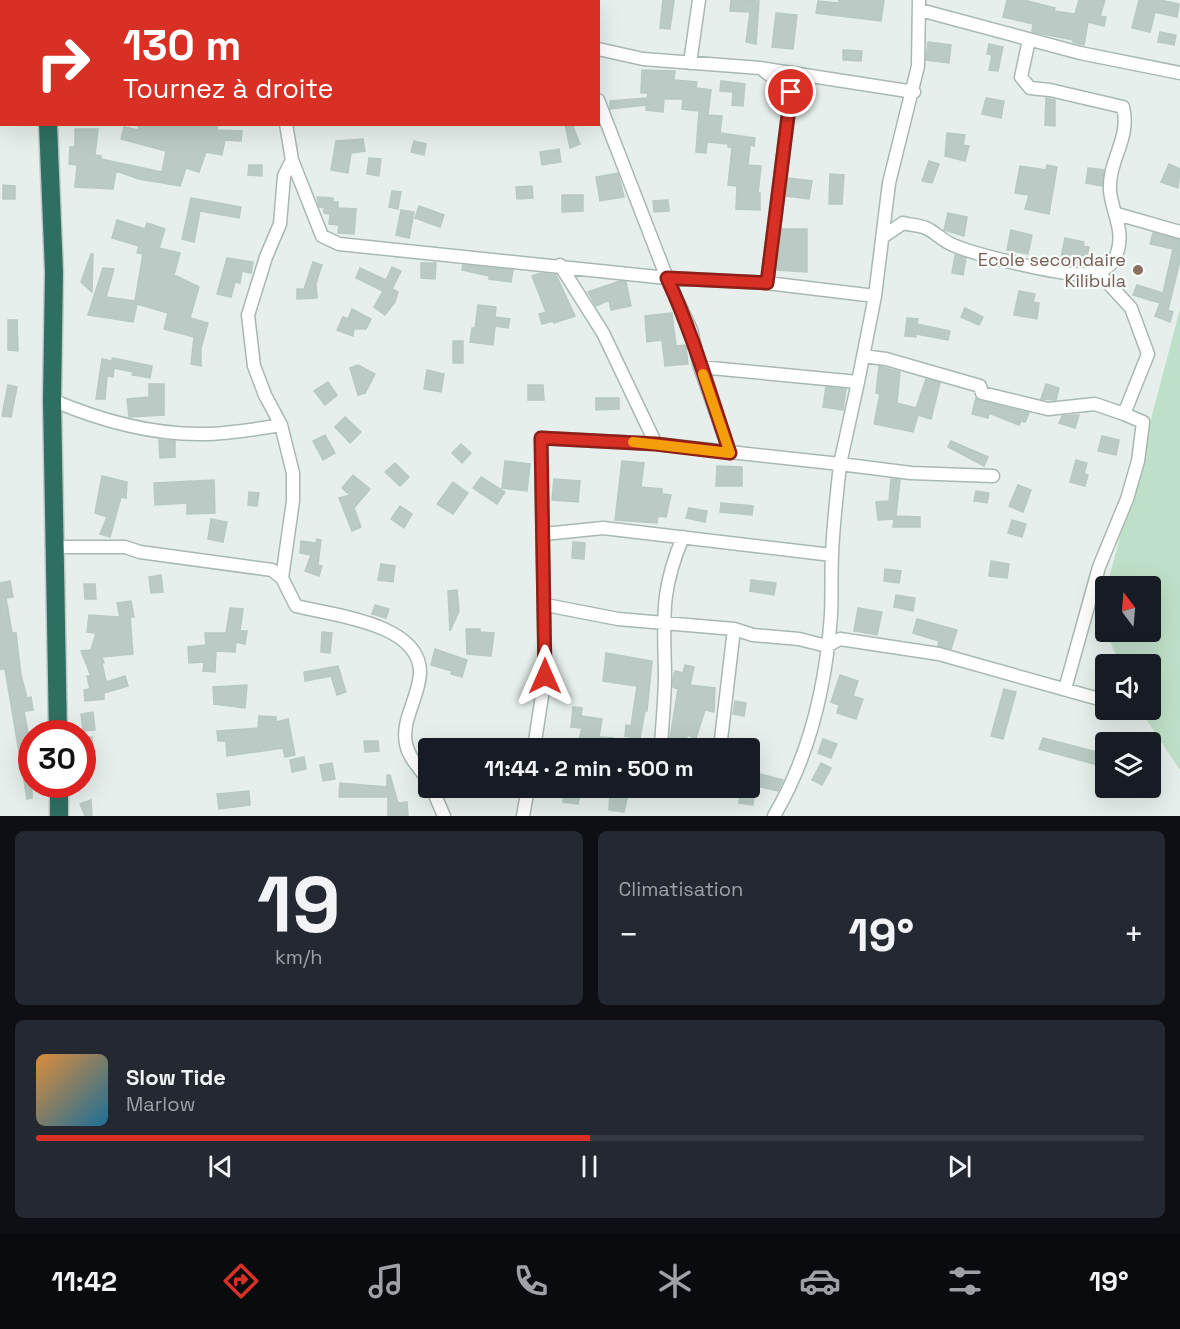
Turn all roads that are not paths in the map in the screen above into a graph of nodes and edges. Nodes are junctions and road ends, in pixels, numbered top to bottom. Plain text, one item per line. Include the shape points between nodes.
1 (699, 0) edge
2 (920, 5) edge
3 (1029, 40) junction
4 (600, 49) edge
5 (690, 63) junction
6 (760, 68) junction
7 (1180, 73) edge
8 (914, 92) junction
9 (600, 104) edge
10 (48, 126) edge
11 (286, 126) edge
12 (292, 160) junction
13 (1117, 214) junction
14 (1180, 232) edge
15 (884, 236) junction
16 (560, 265) junction
17 (1098, 272) junction
18 (667, 278) junction
19 (767, 283) junction
20 (875, 296) junction
21 (863, 356) junction
22 (700, 367) junction
23 (858, 382) junction
24 (52, 400) junction
25 (1124, 414) junction
26 (281, 425) junction
27 (656, 444) junction
28 (730, 453) junction
29 (840, 464) junction
30 (993, 476) dead end
31 (544, 534) junction
32 (683, 537) junction
33 (55, 547) junction
34 (832, 555) junction
35 (282, 578) junction
36 (546, 605) junction
37 (663, 622) junction
38 (734, 629) junction
39 (827, 646) junction
40 (1065, 690) junction
41 (1095, 698) edge
42 (58, 720) edge
43 (536, 738) edge
44 (662, 738) edge
45 (721, 738) edge
46 (418, 769) edge
47 (59, 798) edge
48 (436, 798) edge
49 (526, 798) edge
50 (59, 816) edge
51 (444, 816) edge
52 (523, 816) edge
53 (774, 816) edge

1 - 5 street
2 - 3 street
2 - 8 street
3 - 7 street
3 - 13 street via 1021,76 1030,88 1123,107 1126,129 1110,189
4 - 5 street
5 - 6 street
6 - 8 street
6 - 19 street via 791,92
8 - 15 street via 890,183
9 - 18 street
10 - 24 highway via 54,272
11 - 12 street
12 - 16 street via 322,236 339,244
12 - 26 street via 284,176 280,224 248,315 254,366
13 - 14 street
13 - 17 street via 1118,252 1112,264
15 - 17 street via 903,223 926,228 952,245 974,252 1082,275
15 - 20 street
16 - 18 street
16 - 27 street via 603,333
17 - 25 street via 1131,308 1148,354
18 - 19 street
18 - 22 street via 691,330
19 - 20 street
20 - 21 street
21 - 23 street
21 - 25 street via 886,359 980,386 982,393 1048,409 1095,404
22 - 23 street
22 - 28 street
23 - 29 street
24 - 26 street via 128,425 185,434 219,434
24 - 33 highway
25 - 40 street via 1143,422 1138,460 1127,499 1099,567
26 - 35 street via 294,486
27 - 28 street
27 - 31 street via 541,438
28 - 29 street
29 - 30 street via 911,473
29 - 34 street
31 - 32 street via 603,528
31 - 36 street
32 - 34 street
32 - 37 street via 670,567
33 - 35 street via 125,547 263,567
33 - 42 highway
34 - 39 street
35 - 46 street via 296,606 388,630 417,659 420,672 405,725 406,745
36 - 37 street via 618,619
36 - 43 street via 545,676
37 - 38 street
37 - 44 street
38 - 39 street
38 - 45 street
39 - 40 street via 840,639 939,654
39 - 53 street via 815,721 788,792
40 - 41 street
47 - 50 highway
48 - 51 street
49 - 52 street

